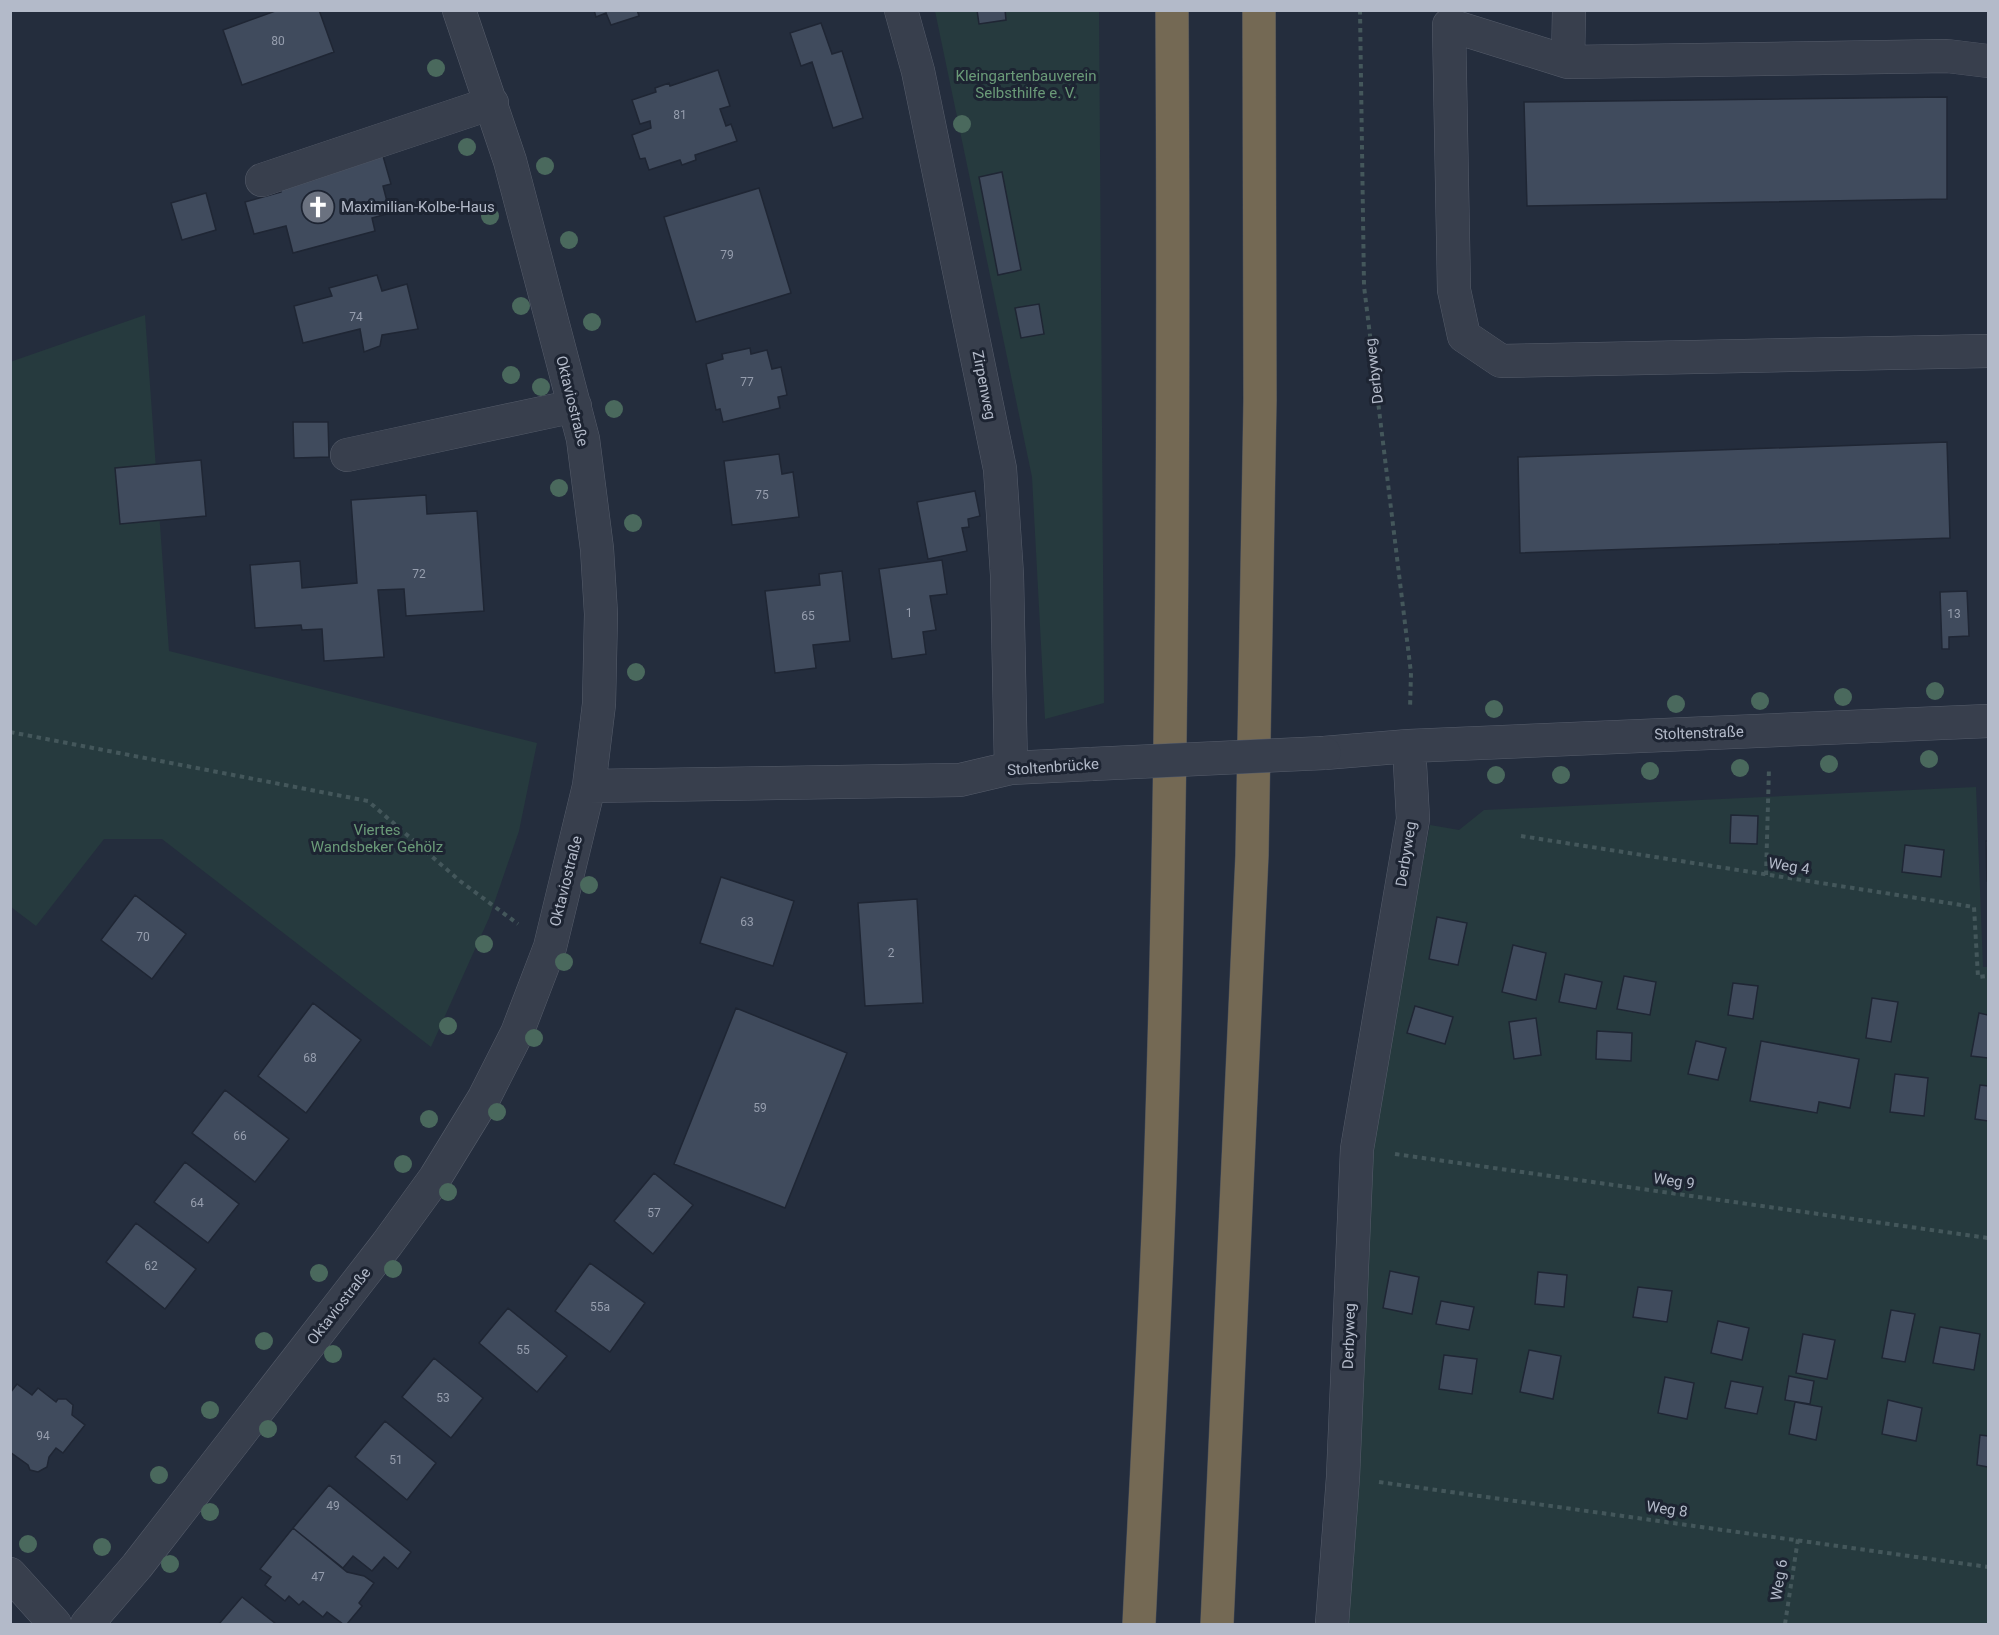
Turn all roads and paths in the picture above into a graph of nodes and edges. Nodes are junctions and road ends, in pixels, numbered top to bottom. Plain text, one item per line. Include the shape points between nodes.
1 (459, 10) edge
2 (901, 10) edge
3 (1172, 10) edge
4 (1259, 10) edge
5 (1360, 10) edge
6 (1569, 10) edge
7 (1449, 18) edge
8 (1989, 61) edge
9 (1568, 62) junction
10 (492, 102) junction
11 (262, 180) dead end
12 (1989, 351) edge
13 (575, 406) junction
14 (347, 456) dead end
15 (1989, 721) edge
16 (1770, 730) junction
17 (10, 732) edge
18 (1408, 746) junction
19 (1011, 768) junction
20 (590, 786) junction
21 (1521, 836) dead end
22 (1766, 875) junction
23 (550, 947) junction
24 (1989, 976) edge
25 (1357, 1149) junction
26 (1989, 1238) edge
27 (1343, 1477) junction
28 (1798, 1539) junction
29 (1989, 1567) edge
30 (10, 1574) edge
31 (55, 1624) edge
32 (87, 1624) edge
33 (1140, 1624) edge
34 (1217, 1624) edge
35 (1332, 1624) edge
36 (1785, 1624) edge

1 - 10 street, Oktaviostraße
2 - 19 street, Zirpenweg via 918,71 1000,469
3 - 33 highway via 1174,394 1167,859 1160,1178
4 - 34 highway via 1260,400 1252,855
5 - 18 path, Derbyweg via 1364,286 1411,673
6 - 9 street
7 - 9 street
7 - 12 street via 1454,290 1464,336 1501,361
8 - 9 street via 1947,56
10 - 11 street
10 - 13 street, Oktaviostraße
13 - 14 street
13 - 20 street, Oktaviostraße via 597,549 601,614
15 - 16 street, Stoltenstraße
16 - 18 street, Stoltenstraße
16 - 22 path
17 - 23 path via 368,801 460,881
18 - 19 street, Stoltenbrücke, bridge
18 - 25 street, Derbyweg via 1413,819
19 - 20 street, Stoltenbrücke via 960,780
20 - 23 street, Oktaviostraße
21 - 22 path, Weg 4
22 - 24 path, Weg 4 via 1974,907 1978,977
23 - 32 street, Oktaviostraße via 517,1033 484,1098 435,1178 137,1566
25 - 26 path, Weg 9
25 - 27 street, Derbyweg
27 - 28 path, Weg 8
27 - 35 street, Derbyweg
28 - 29 path, Weg 8
28 - 36 path, Weg 6
30 - 31 street

